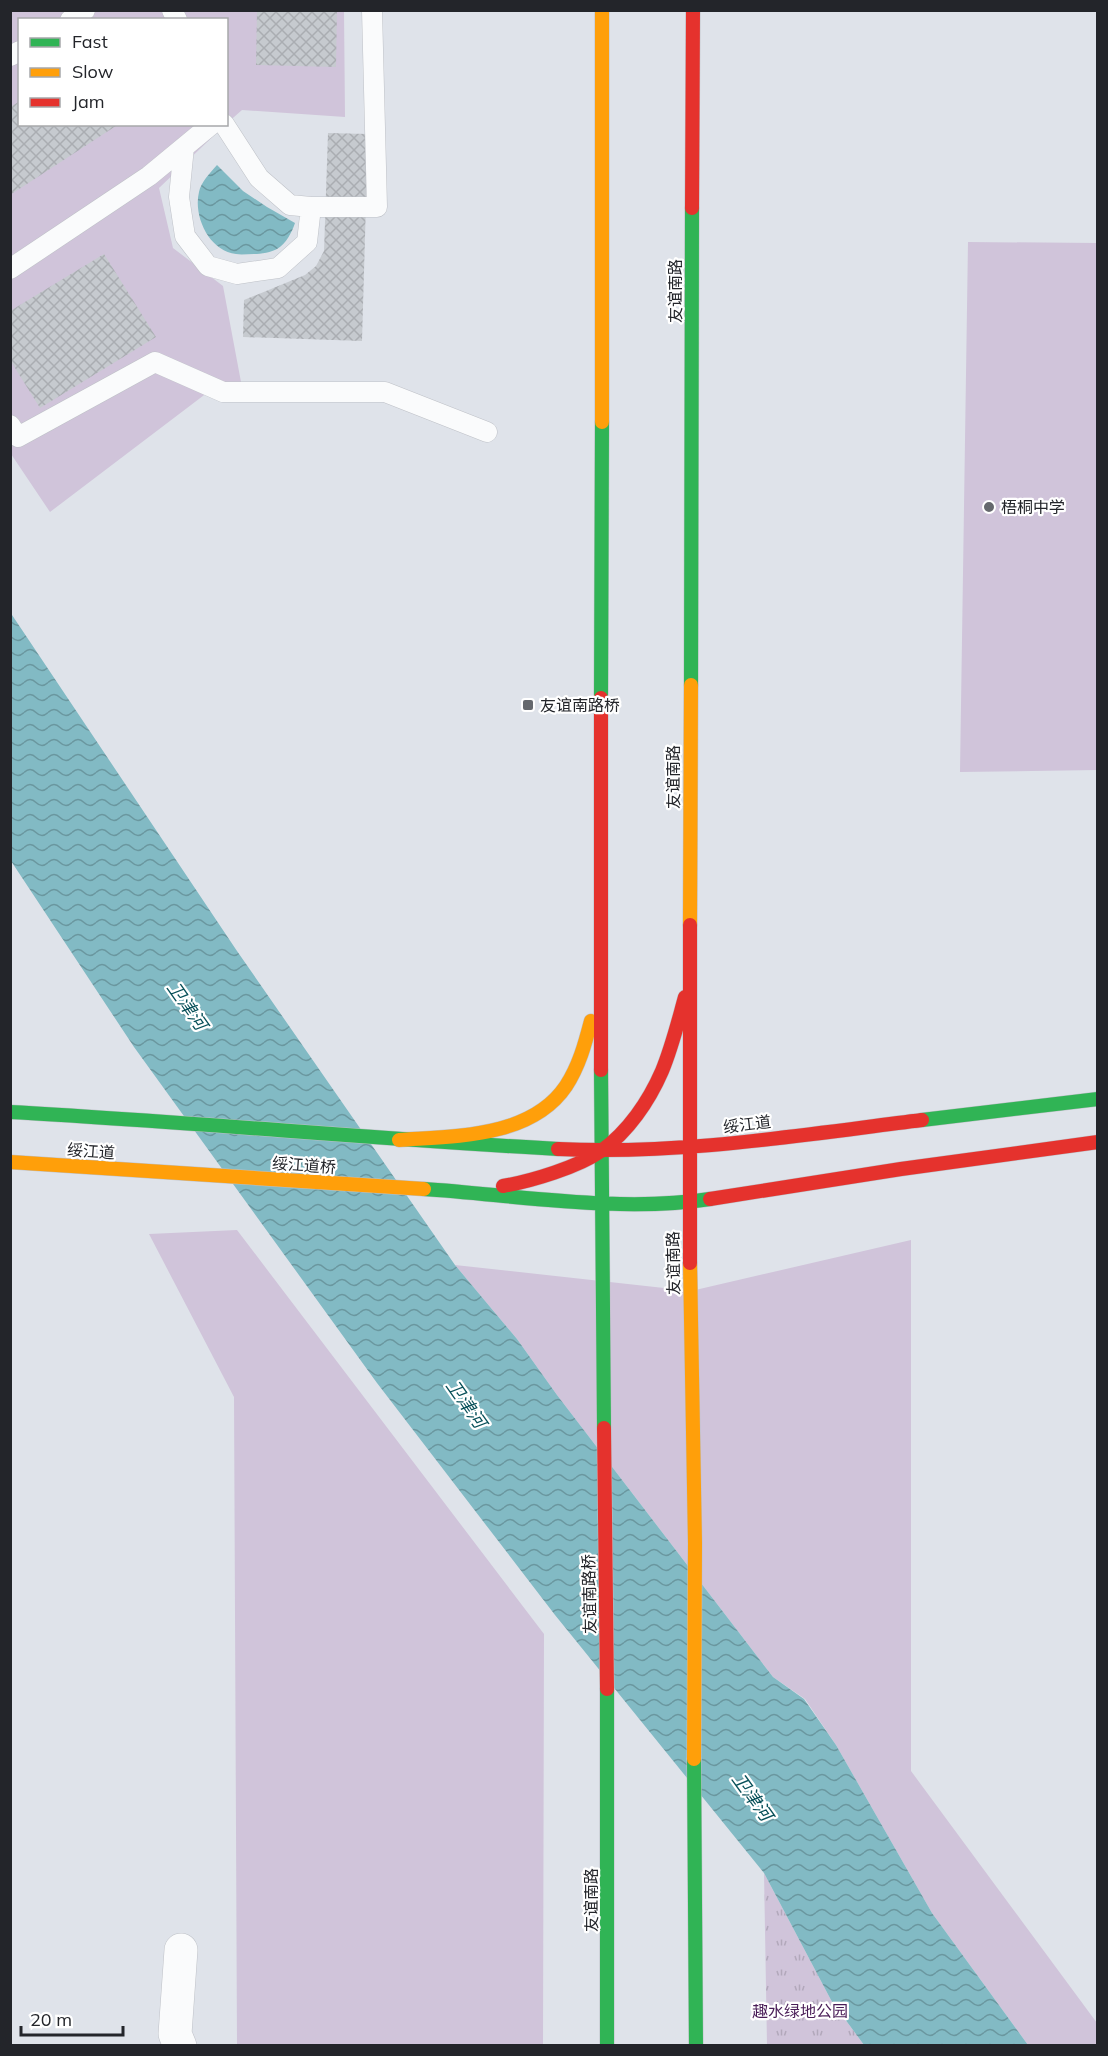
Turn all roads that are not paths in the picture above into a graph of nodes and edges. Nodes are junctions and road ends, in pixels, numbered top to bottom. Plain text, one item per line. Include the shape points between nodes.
1 (372, 10) edge
2 (602, 10) edge
3 (693, 10) edge
4 (210, 126) edge
5 (225, 126) edge
6 (184, 147) junction
7 (311, 207) junction
8 (10, 268) edge
9 (10, 425) edge
10 (487, 432) dead end
11 (601, 975) junction
12 (689, 978) junction
13 (1098, 1100) edge
14 (10, 1112) edge
15 (136, 1119) joint
16 (399, 1140) junction
17 (1098, 1142) edge
18 (689, 1148) junction
19 (601, 1151) junction
20 (10, 1162) edge
21 (168, 1173) joint
22 (438, 1190) junction
23 (689, 1202) junction
24 (601, 1203) junction
25 (608, 1755) joint
26 (182, 1950) dead end
27 (180, 2046) edge
28 (607, 2046) edge
29 (696, 2046) edge

1 - 7 lane via 377,207
2 - 11 main road
3 - 12 main road, 友谊南路
4 - 6 lane
5 - 7 lane via 259,178 290,205
6 - 7 lane via 179,197 185,236 208,266 237,274 278,268 307,242
6 - 8 lane via 149,176
9 - 10 lane via 18,437 155,362 223,392 385,392
11 - 16 main road via 589,1035 578,1065 564,1091 548,1107 505,1128
11 - 19 main road
12 - 18 main road, 友谊南路
12 - 19 main road via 662,1072 642,1107
13 - 18 main road, 绥江道
14 - 15 main road, 绥江道
15 - 16 main road, 绥江道桥
16 - 19 main road, 绥江道
17 - 23 main road
18 - 19 main road, 绥江道
18 - 23 main road, 友谊南路
19 - 22 main road via 542,1178 492,1187
19 - 24 main road
20 - 21 main road, 绥江道
21 - 22 main road, 绥江道桥
22 - 24 main road
23 - 24 main road
23 - 29 main road, 友谊南路 via 695,1543
24 - 25 main road, 友谊南路桥
25 - 28 main road, 友谊南路
26 - 27 street via 175,2034

